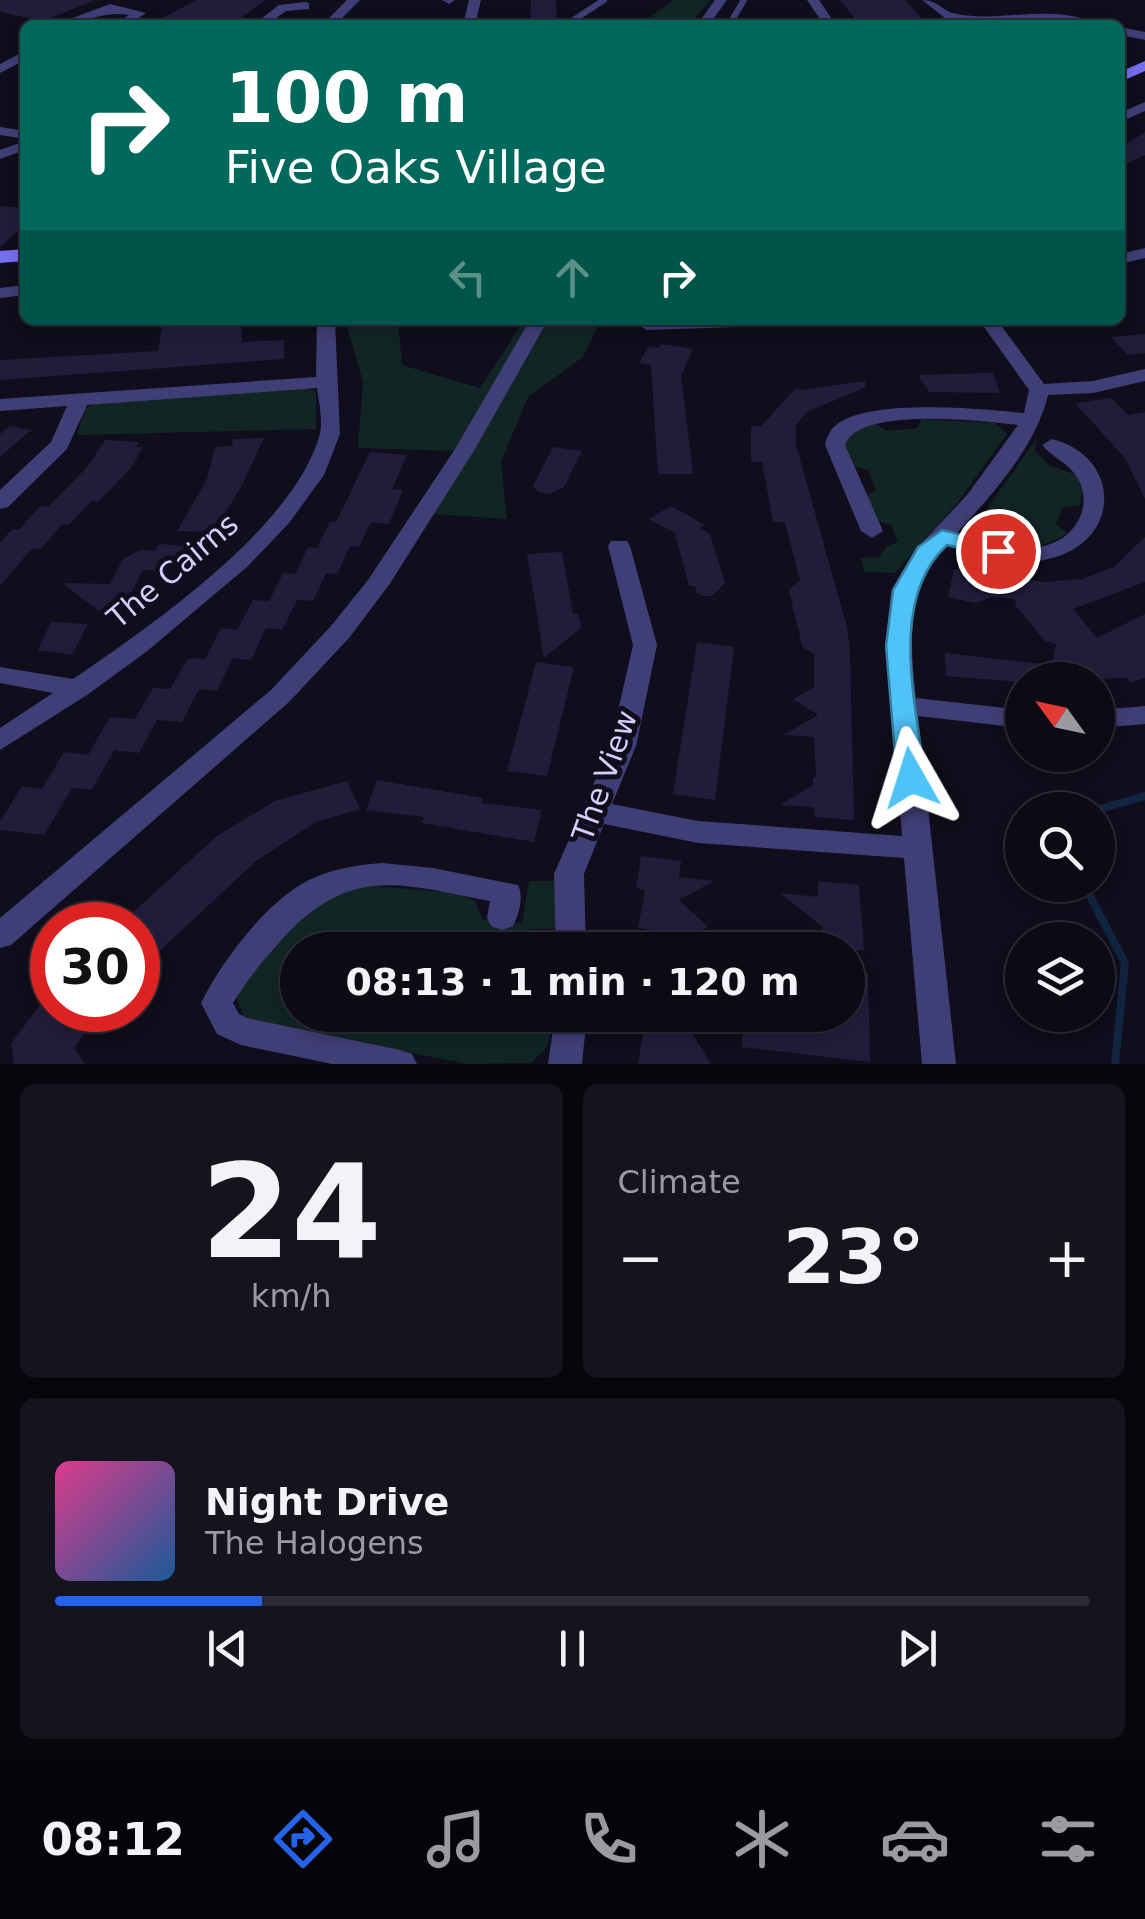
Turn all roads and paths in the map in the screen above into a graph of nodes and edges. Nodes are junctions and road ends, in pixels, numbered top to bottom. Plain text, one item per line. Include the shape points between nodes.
1 (354, 0) edge
2 (604, 0) edge
3 (928, 0) edge
4 (1050, 0) edge
5 (306, 6) dead end
6 (1060, 19) junction
7 (75, 20) edge
8 (128, 20) edge
9 (266, 20) edge
10 (333, 20) edge
11 (574, 20) edge
12 (951, 20) edge
13 (1024, 20) edge
14 (1065, 20) edge
15 (326, 325) edge
16 (536, 325) edge
17 (992, 325) edge
18 (1145, 375) edge
19 (326, 382) junction
20 (1050, 390) junction
21 (79, 401) junction
22 (0, 405) edge
23 (1032, 420) junction
24 (1052, 445) dead end
25 (0, 502) edge
26 (872, 531) dead end
27 (942, 537) junction
28 (619, 546) dead end
29 (0, 675) edge
30 (78, 689) junction
31 (904, 706) junction
32 (1145, 715) edge
33 (1005, 717) edge
34 (1115, 718) edge
35 (0, 741) edge
36 (593, 810) junction
37 (919, 848) junction
38 (502, 918) dead end
39 (571, 932) edge
40 (0, 936) edge
41 (569, 1032) edge
42 (400, 1064) edge
43 (566, 1064) edge
44 (939, 1064) edge

1 - 10 street
2 - 11 lane
3 - 12 street
4 - 6 street
5 - 9 street via 283,8
6 - 13 street
6 - 14 street
7 - 8 street via 110,8 140,13
15 - 19 street, The Cairns
16 - 40 street via 464,449 340,632 280,696
17 - 20 street
18 - 20 street
19 - 21 street
19 - 30 street, The Cairns via 330,432 318,465 268,534 213,586
20 - 23 street
21 - 22 street
21 - 25 street via 60,445
23 - 26 street via 884,416 842,430 835,445
23 - 27 street
24 - 27 street via 1092,484 1088,525 1076,542 1026,555
27 - 31 street via 905,590 898,646
28 - 36 street, The View via 645,645 623,746
29 - 30 street
30 - 35 street, The Cairns
31 - 33 street
31 - 37 street
32 - 34 street
36 - 37 street via 698,832
36 - 39 street, The View via 570,874
37 - 44 street
38 - 42 street via 506,892 354,876 310,893 251,952 216,1003 240,1031
41 - 43 street

